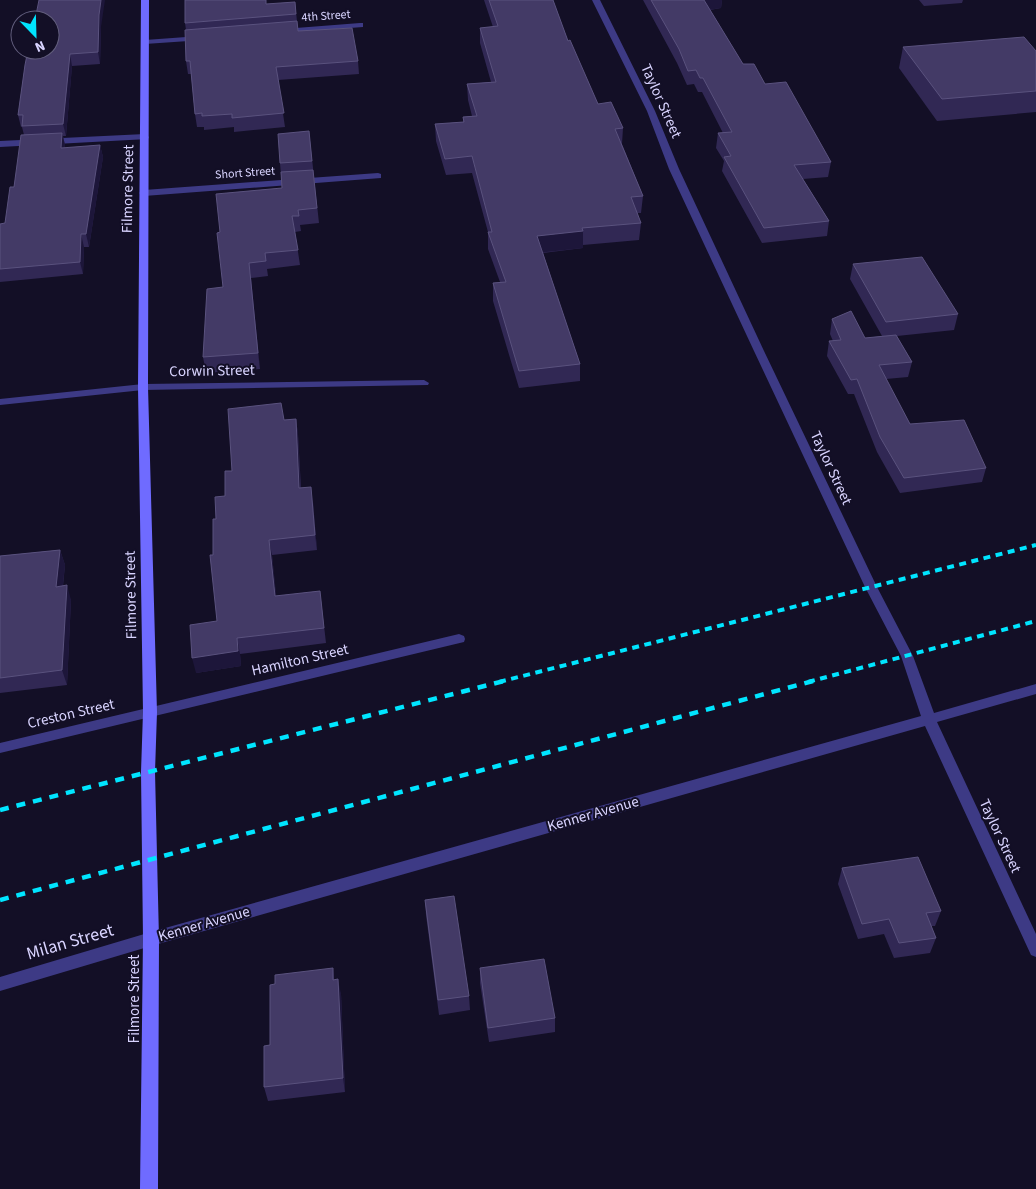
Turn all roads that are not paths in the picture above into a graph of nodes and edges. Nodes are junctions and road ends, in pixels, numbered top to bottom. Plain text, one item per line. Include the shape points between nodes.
1 (145, 0) edge
2 (596, 0) edge
3 (360, 25) dead end
4 (272, 32) edge
5 (213, 36) edge
6 (145, 42) junction
7 (145, 137) junction
8 (0, 144) edge
9 (378, 176) dead end
10 (144, 193) junction
11 (424, 383) dead end
12 (143, 387) junction
13 (0, 402) edge
14 (458, 639) dead end
15 (1036, 689) edge
16 (150, 712) junction
17 (929, 719) junction
18 (0, 748) edge
19 (151, 939) junction
20 (1036, 950) edge
21 (0, 984) edge
22 (149, 1189) edge

1 - 6 street, Filmore Street
2 - 17 street, Taylor Street via 651,111 674,169 775,386 907,656
3 - 4 street, 4th Street
5 - 6 street
6 - 7 street, Filmore Street
7 - 8 street
7 - 10 street, Filmore Street
9 - 10 street, Short Street
10 - 12 street, Filmore Street
11 - 12 street, Corwin Street
12 - 13 street, Corwin Street
12 - 16 street, Filmore Street
14 - 16 street, Hamilton Street
15 - 17 street, Kenner Avenue
16 - 18 street, Creston Street
16 - 19 street, Filmore Street
17 - 19 street, Kenner Avenue
17 - 20 street, Taylor Street
19 - 21 street, Milan Street
19 - 22 street, Filmore Street

